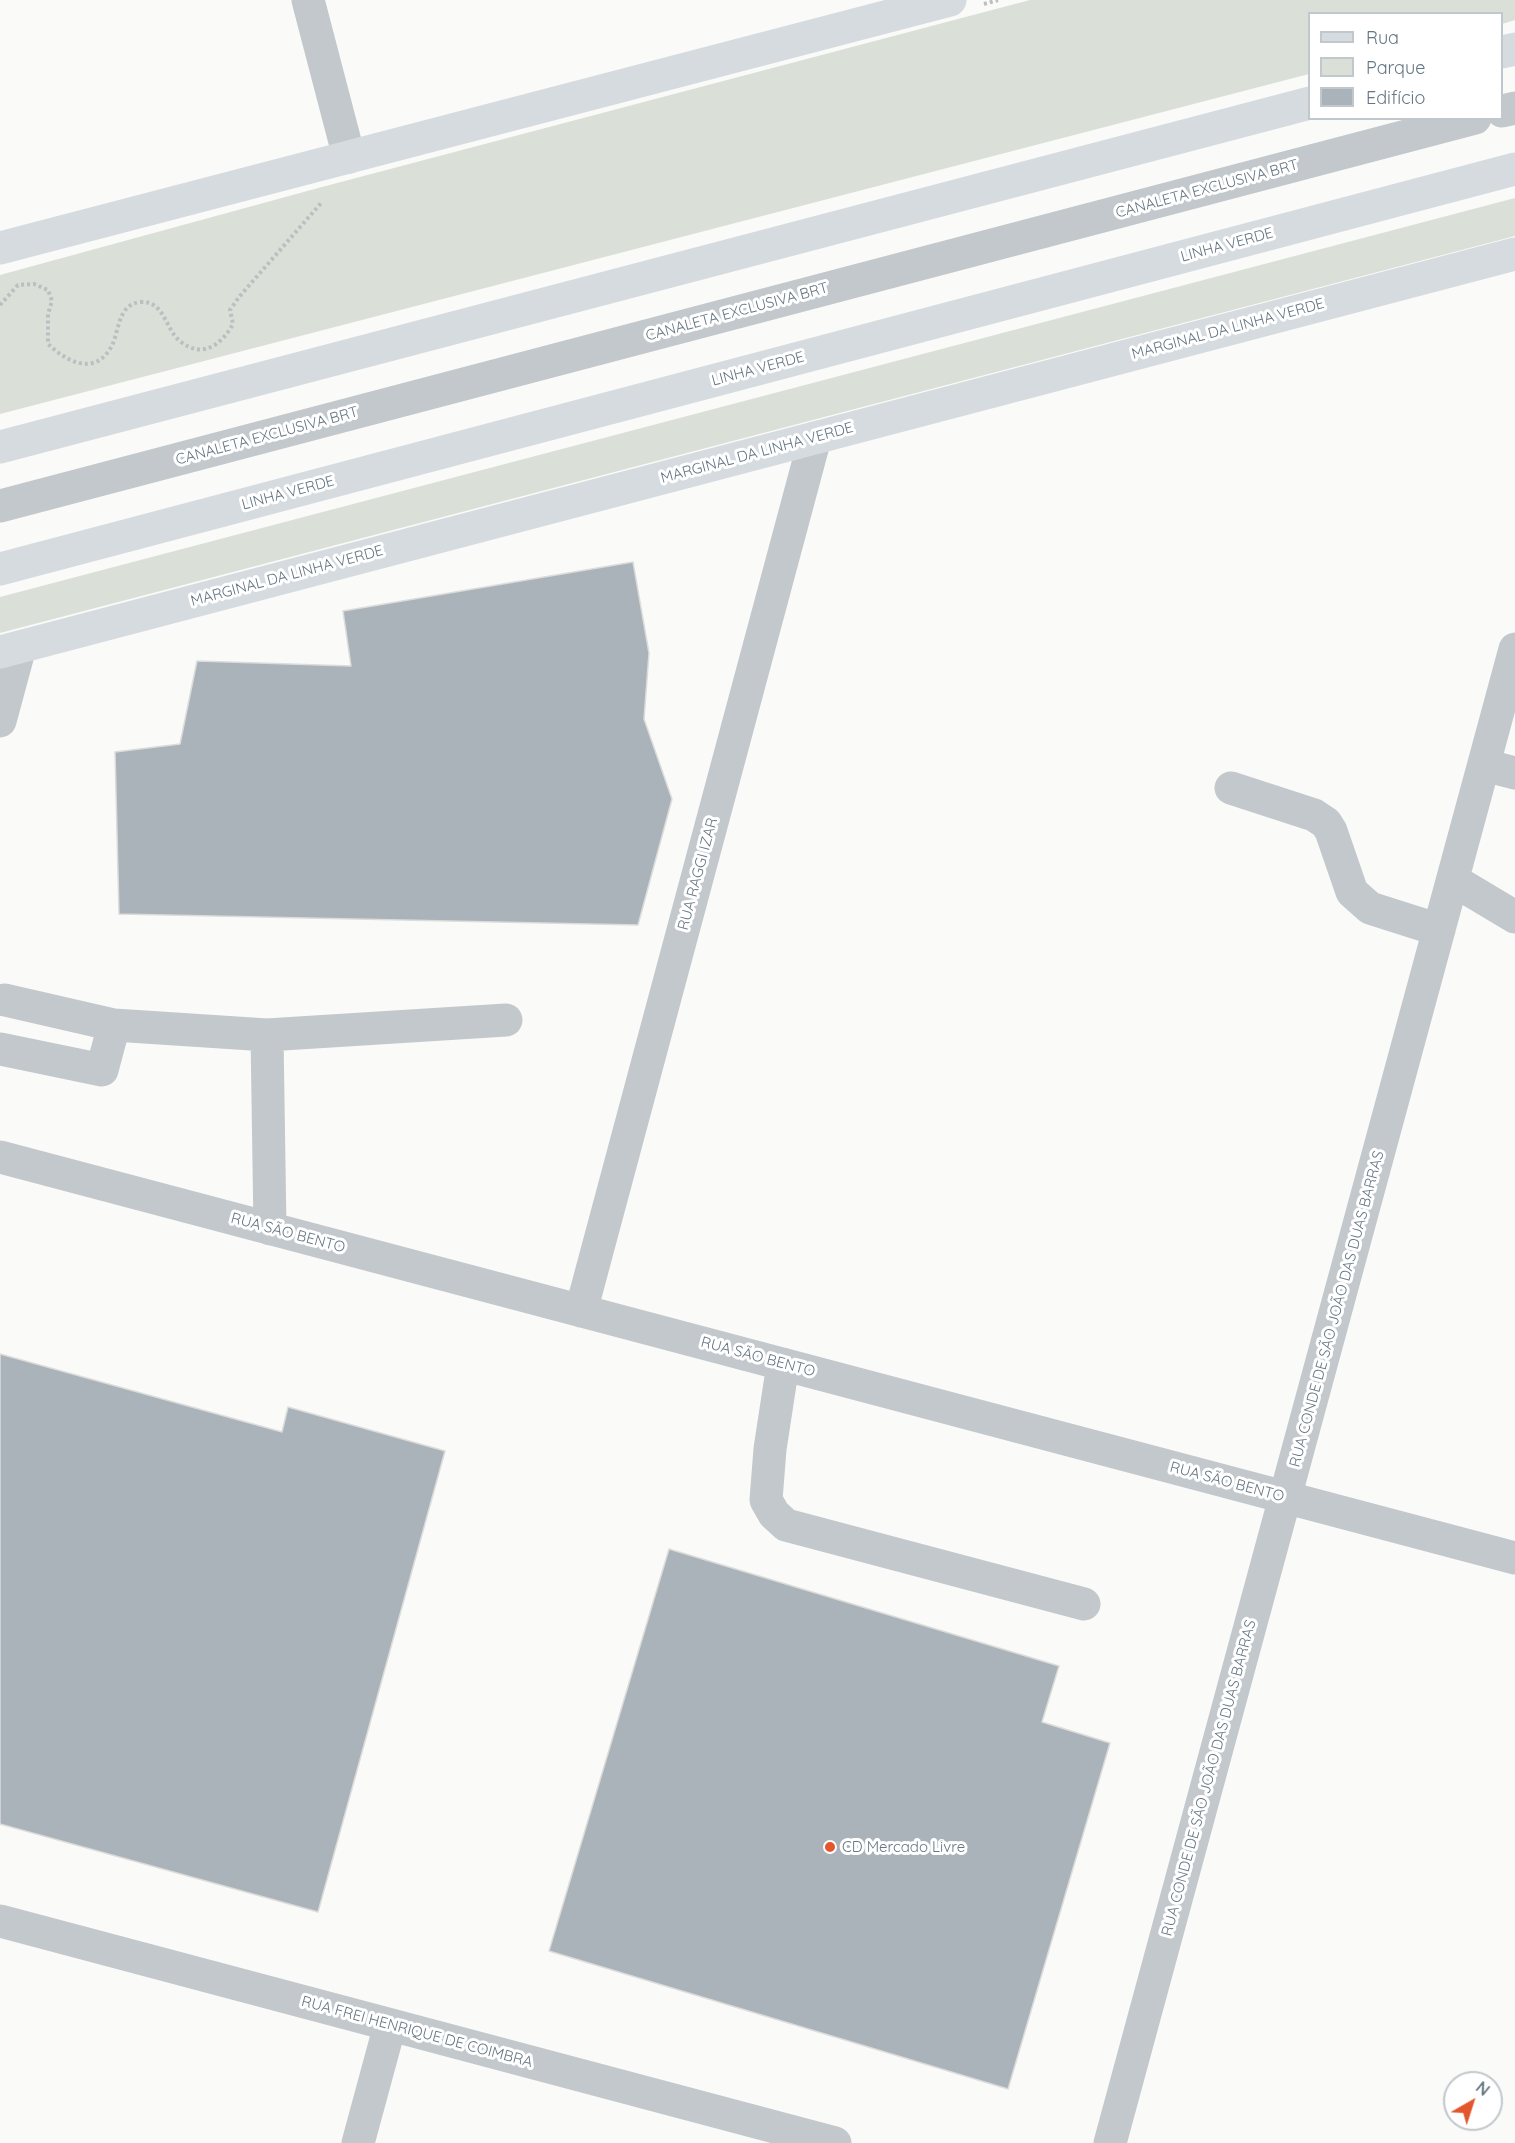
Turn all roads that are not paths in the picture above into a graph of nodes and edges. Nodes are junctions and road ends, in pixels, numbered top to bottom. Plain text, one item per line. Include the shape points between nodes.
1 (308, 0) edge
2 (950, 0) edge
3 (1308, 104) edge
4 (1467, 120) edge
5 (349, 157) junction
6 (1515, 169) edge
7 (0, 248) edge
8 (1515, 254) edge
9 (815, 438) junction
10 (0, 447) edge
11 (0, 506) edge
12 (0, 569) edge
13 (10, 649) edge
14 (1515, 649) edge
15 (0, 721) edge
16 (1484, 765) junction
17 (1515, 773) edge
18 (1231, 788) dead end
19 (1453, 880) junction
20 (1515, 917) edge
21 (1439, 930) junction
22 (5, 1000) dead end
23 (506, 1020) dead end
24 (114, 1025) junction
25 (267, 1035) junction
26 (0, 1049) edge
27 (0, 1157) edge
28 (270, 1229) junction
29 (581, 1311) junction
30 (783, 1364) junction
31 (1286, 1497) junction
32 (1515, 1558) edge
33 (1084, 1604) dead end
34 (0, 1921) edge
35 (390, 2025) junction
36 (358, 2143) edge
37 (835, 2143) edge
38 (1110, 2143) edge

1 - 5 street
2 - 5 main road
3 - 10 main road
4 - 11 street, CANALETA EXCLUSIVA BRT
5 - 7 main road
6 - 12 main road, LINHA VERDE
8 - 9 main road, MARGINAL DA LINHA VERDE
9 - 13 main road, MARGINAL DA LINHA VERDE
9 - 29 street, RUA RAGGI IZAR
13 - 15 street
14 - 16 street, RUA CONDE DE SÃO JOÃO DAS DUAS BARRAS
16 - 17 street
16 - 19 street, RUA CONDE DE SÃO JOÃO DAS DUAS BARRAS
18 - 21 street via 1314,815 1326,823 1352,892 1370,908
19 - 20 street
19 - 21 street, RUA CONDE DE SÃO JOÃO DAS DUAS BARRAS
21 - 31 street, RUA CONDE DE SÃO JOÃO DAS DUAS BARRAS
22 - 24 street
23 - 25 street
24 - 25 street
24 - 26 street via 102,1070
25 - 28 street
27 - 28 street, RUA SÃO BENTO
28 - 29 street, RUA SÃO BENTO
29 - 30 street, RUA SÃO BENTO
30 - 31 street, RUA SÃO BENTO
30 - 33 street via 766,1500 786,1525
31 - 32 street, RUA SÃO BENTO
31 - 38 street, RUA CONDE DE SÃO JOÃO DAS DUAS BARRAS
34 - 35 street, RUA FREI HENRIQUE DE COIMBRA
35 - 36 street
35 - 37 street, RUA FREI HENRIQUE DE COIMBRA

